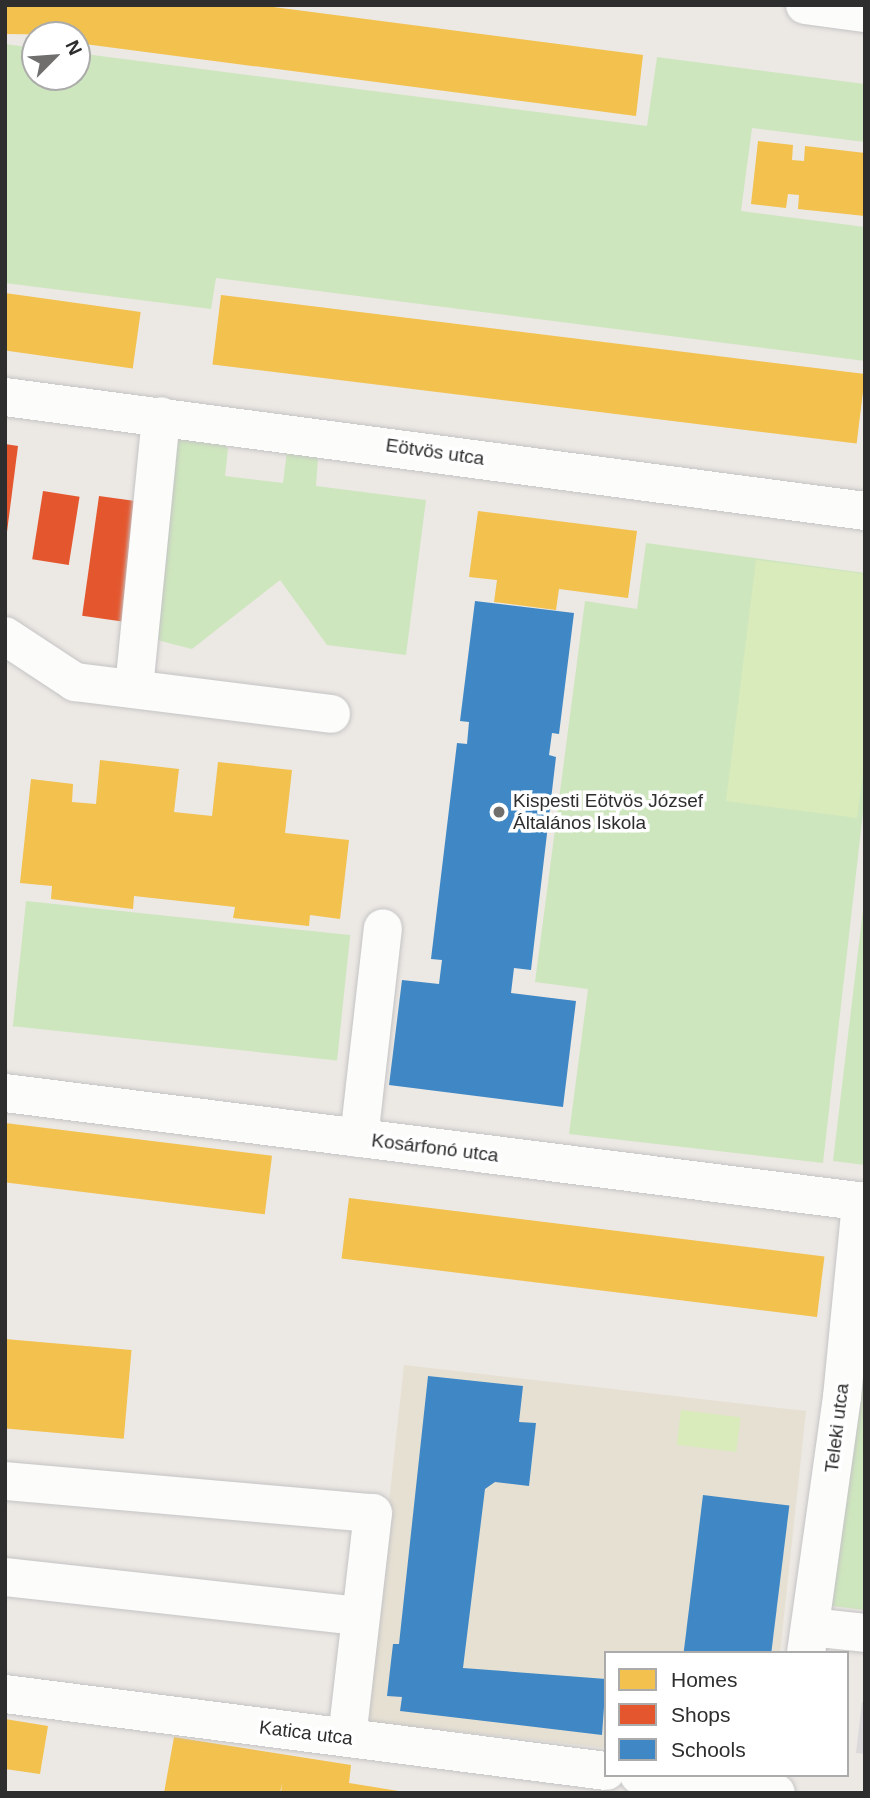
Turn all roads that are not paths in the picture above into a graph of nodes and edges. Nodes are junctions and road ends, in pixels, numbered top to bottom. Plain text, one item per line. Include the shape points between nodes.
1 (805, 5) edge
2 (865, 13) edge
3 (5, 397) edge
4 (161, 416) junction
5 (865, 511) edge
6 (5, 636) edge
7 (134, 688) junction
8 (331, 714) dead end
9 (383, 928) dead end
10 (5, 1093) edge
11 (359, 1138) junction
12 (863, 1202) edge
13 (5, 1481) edge
14 (5, 1577) edge
15 (360, 1616) junction
16 (865, 1633) edge
17 (808, 1640) edge
18 (5, 1694) edge
19 (347, 1738) junction
20 (604, 1771) edge
21 (654, 1777) edge
22 (776, 1793) edge

1 - 2 street
3 - 4 street, Eötvös utca
4 - 5 street, Eötvös utca
4 - 7 street
6 - 7 street via 75,682
7 - 8 street
9 - 11 street
10 - 11 street, Kosárfonó utca
11 - 12 street, Kosárfonó utca
12 - 17 street, Teleki utca
13 - 15 street via 373,1513
14 - 15 street
15 - 19 street
16 - 17 street
18 - 19 street, Katica utca
19 - 20 street, Katica utca
21 - 22 street

